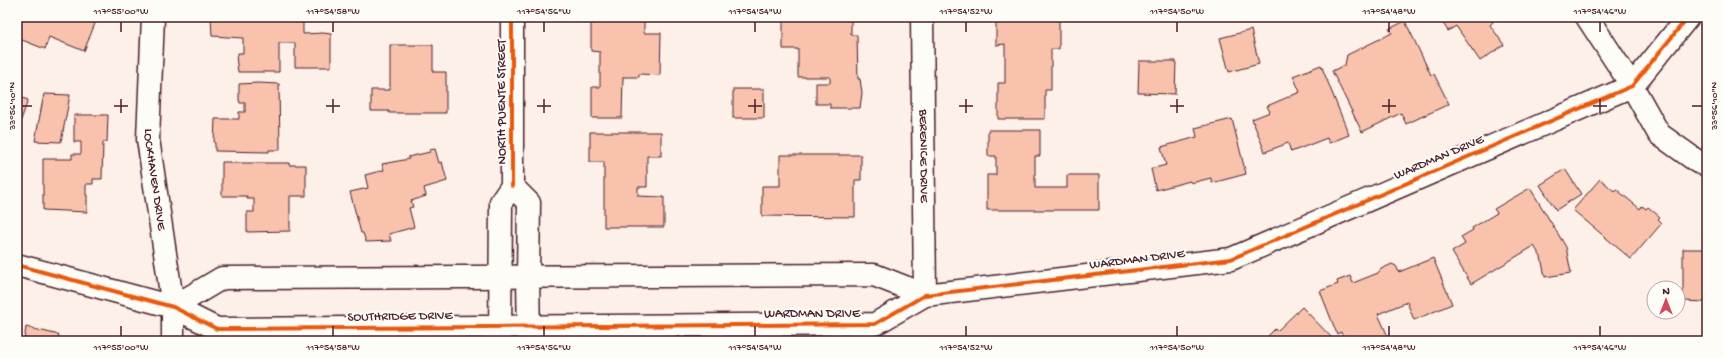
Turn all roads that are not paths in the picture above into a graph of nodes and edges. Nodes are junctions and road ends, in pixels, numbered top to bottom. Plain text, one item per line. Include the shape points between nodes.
1 (153, 17) edge
2 (512, 17) edge
3 (922, 17) edge
4 (1587, 17) edge
5 (1688, 17) edge
6 (1632, 86) junction
7 (1707, 165) edge
8 (512, 186) junction
9 (17, 265) edge
10 (501, 277) junction
11 (528, 277) junction
12 (925, 294) junction
13 (173, 307) junction
14 (529, 333) edge
15 (500, 334) edge
16 (173, 341) edge

1 - 13 street, LOCKHAVEN DRIVE via 148,139
2 - 8 street, NORTH PUENTE STREET
3 - 12 street, BERENICE DRIVE
4 - 6 street
5 - 6 street, WARDMAN DRIVE
6 - 7 street via 1659,134 1698,162
6 - 12 street, WARDMAN DRIVE via 1230,259
8 - 10 street via 501,202
8 - 11 street via 529,203
9 - 13 street, SOUTHRIDGE DRIVE
10 - 11 street, WARDMAN DRIVE
10 - 13 street via 222,278
10 - 15 street
11 - 12 street, WARDMAN DRIVE via 874,275
11 - 14 street
12 - 14 street, WARDMAN DRIVE via 875,324
13 - 15 street, SOUTHRIDGE DRIVE via 217,329
13 - 16 street, LOCKHAVEN DRIVE
14 - 15 street, SOUTHRIDGE DRIVE

